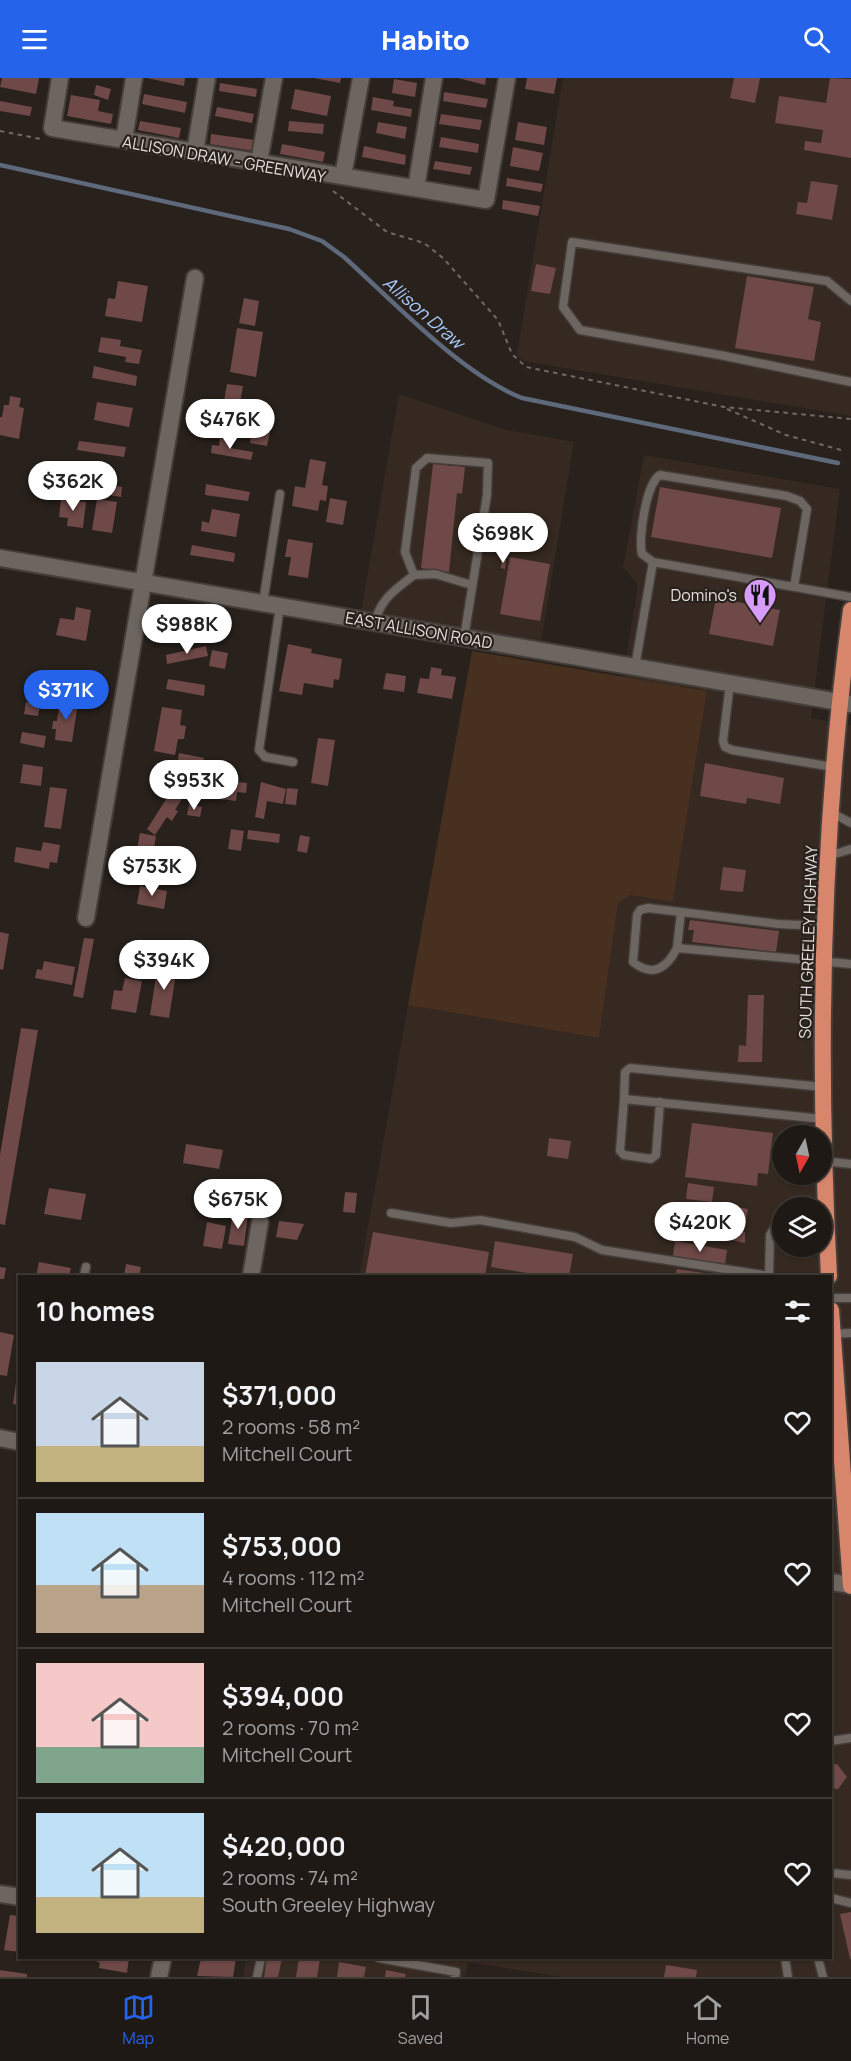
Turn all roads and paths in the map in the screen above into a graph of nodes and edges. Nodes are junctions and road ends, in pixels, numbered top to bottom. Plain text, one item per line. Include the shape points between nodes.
1 (60, 78) edge
2 (134, 78) edge
3 (207, 78) edge
4 (274, 78) edge
5 (361, 78) edge
6 (434, 78) edge
7 (507, 78) edge
8 (0, 131) edge
9 (46, 140) dead end
10 (124, 140) junction
11 (195, 152) junction
12 (259, 162) junction
13 (343, 176) junction
14 (324, 188) dead end
15 (416, 188) junction
16 (195, 278) dead end
17 (851, 301) edge
18 (851, 382) edge
19 (724, 407) junction
20 (851, 419) edge
21 (840, 450) dead end
22 (280, 494) dead end
23 (0, 558) edge
24 (653, 562) junction
25 (414, 575) junction
26 (144, 583) junction
27 (472, 585) junction
28 (794, 587) junction
29 (851, 597) edge
30 (262, 603) junction
31 (280, 606) junction
32 (851, 610) edge
33 (375, 623) junction
34 (464, 638) junction
35 (635, 667) junction
36 (730, 683) junction
37 (845, 703) edge
38 (293, 762) dead end
39 (834, 767) junction
40 (830, 812) junction
41 (851, 823) edge
42 (851, 849) edge
43 (827, 857) junction
44 (681, 912) junction
45 (87, 918) dead end
46 (824, 926) junction
47 (677, 948) junction
48 (823, 959) junction
49 (851, 964) edge
50 (823, 1087) junction
51 (624, 1100) junction
52 (660, 1102) junction
53 (823, 1119) junction
54 (823, 1125) edge
55 (832, 1162) edge
56 (851, 1164) edge
57 (391, 1213) dead end
58 (260, 1222) dead end
59 (772, 1232) edge
60 (828, 1257) edge
61 (251, 1275) edge
62 (764, 1275) edge
63 (770, 1275) edge
64 (829, 1275) edge
65 (832, 1298) edge
66 (851, 1298) edge
67 (851, 1333) edge
68 (832, 1334) edge
69 (0, 1438) edge
70 (18, 1442) edge
71 (848, 1516) edge
72 (832, 1582) edge
73 (851, 1585) edge
74 (851, 1738) edge
75 (832, 1741) edge
76 (832, 1873) edge
77 (851, 1875) edge
78 (0, 1894) edge
79 (18, 1897) edge
80 (832, 1898) edge
81 (851, 1903) edge
82 (163, 1959) edge
83 (261, 1959) edge
84 (384, 1959) edge
85 (785, 1959) edge
86 (818, 1959) edge
87 (159, 1977) edge
88 (257, 1977) edge
89 (455, 1977) edge
90 (788, 1977) edge
91 (823, 1977) edge

1 - 10 street via 52,128
2 - 10 street
3 - 11 street
4 - 12 street
5 - 13 street
6 - 15 street
7 - 15 street via 486,200
8 - 9 path
10 - 11 street
11 - 12 street
12 - 13 street
13 - 15 street
14 - 19 path, ALLISON DRAW - GREENWAY via 387,231 424,243 443,258 498,320 512,354 526,367
16 - 26 street
17 - 18 lane via 827,281 572,242 563,307 580,330
19 - 20 path, ALLISON DRAW - GREENWAY
19 - 21 path, ALLISON DRAW - GREENWAY via 786,435
22 - 30 lane
23 - 26 street, EAST ALLISON ROAD
24 - 28 lane
24 - 28 lane via 640,549 654,478 667,475 787,496 805,505 806,515
24 - 35 lane
25 - 27 lane via 435,574
25 - 27 lane via 405,552 416,468 427,458 488,464 487,495
25 - 33 lane via 387,597 378,609
26 - 30 street, EAST ALLISON ROAD
26 - 45 street
27 - 34 lane
28 - 29 lane
30 - 31 street, EAST ALLISON ROAD
31 - 33 street, EAST ALLISON ROAD
31 - 38 lane via 259,750 265,758
32 - 37 highway, SOUTH GREELEY HIGHWAY
33 - 34 street, EAST ALLISON ROAD
34 - 35 street, EAST ALLISON ROAD
35 - 36 street, EAST ALLISON ROAD
36 - 37 street, EAST ALLISON ROAD
36 - 39 lane via 725,747
37 - 39 highway, SOUTH GREELEY HIGHWAY
39 - 40 highway, SOUTH GREELEY HIGHWAY
40 - 41 lane
40 - 43 highway, SOUTH GREELEY HIGHWAY
42 - 43 lane
43 - 46 highway, SOUTH GREELEY HIGHWAY
44 - 46 lane
44 - 47 lane
44 - 47 lane via 640,910 633,962 654,971 670,962
46 - 48 highway, SOUTH GREELEY HIGHWAY
47 - 48 lane
48 - 49 lane
48 - 50 highway, SOUTH GREELEY HIGHWAY
50 - 51 lane via 630,1068 626,1072
50 - 53 highway, SOUTH GREELEY HIGHWAY
51 - 52 lane
51 - 52 lane via 620,1151 651,1159 656,1155
52 - 53 lane
53 - 54 highway, SOUTH GREELEY HIGHWAY
55 - 56 lane
57 - 62 lane via 451,1223 480,1220 575,1237 602,1250
58 - 61 street
59 - 63 lane
60 - 64 highway, SOUTH GREELEY HIGHWAY
65 - 66 lane
67 - 68 lane
68 - 71 highway
69 - 70 street
71 - 73 highway
72 - 73 street
74 - 75 lane
76 - 77 lane
78 - 79 street
80 - 81 lane
82 - 87 street
83 - 88 lane
84 - 89 lane via 456,1972
85 - 90 lane
86 - 91 lane

